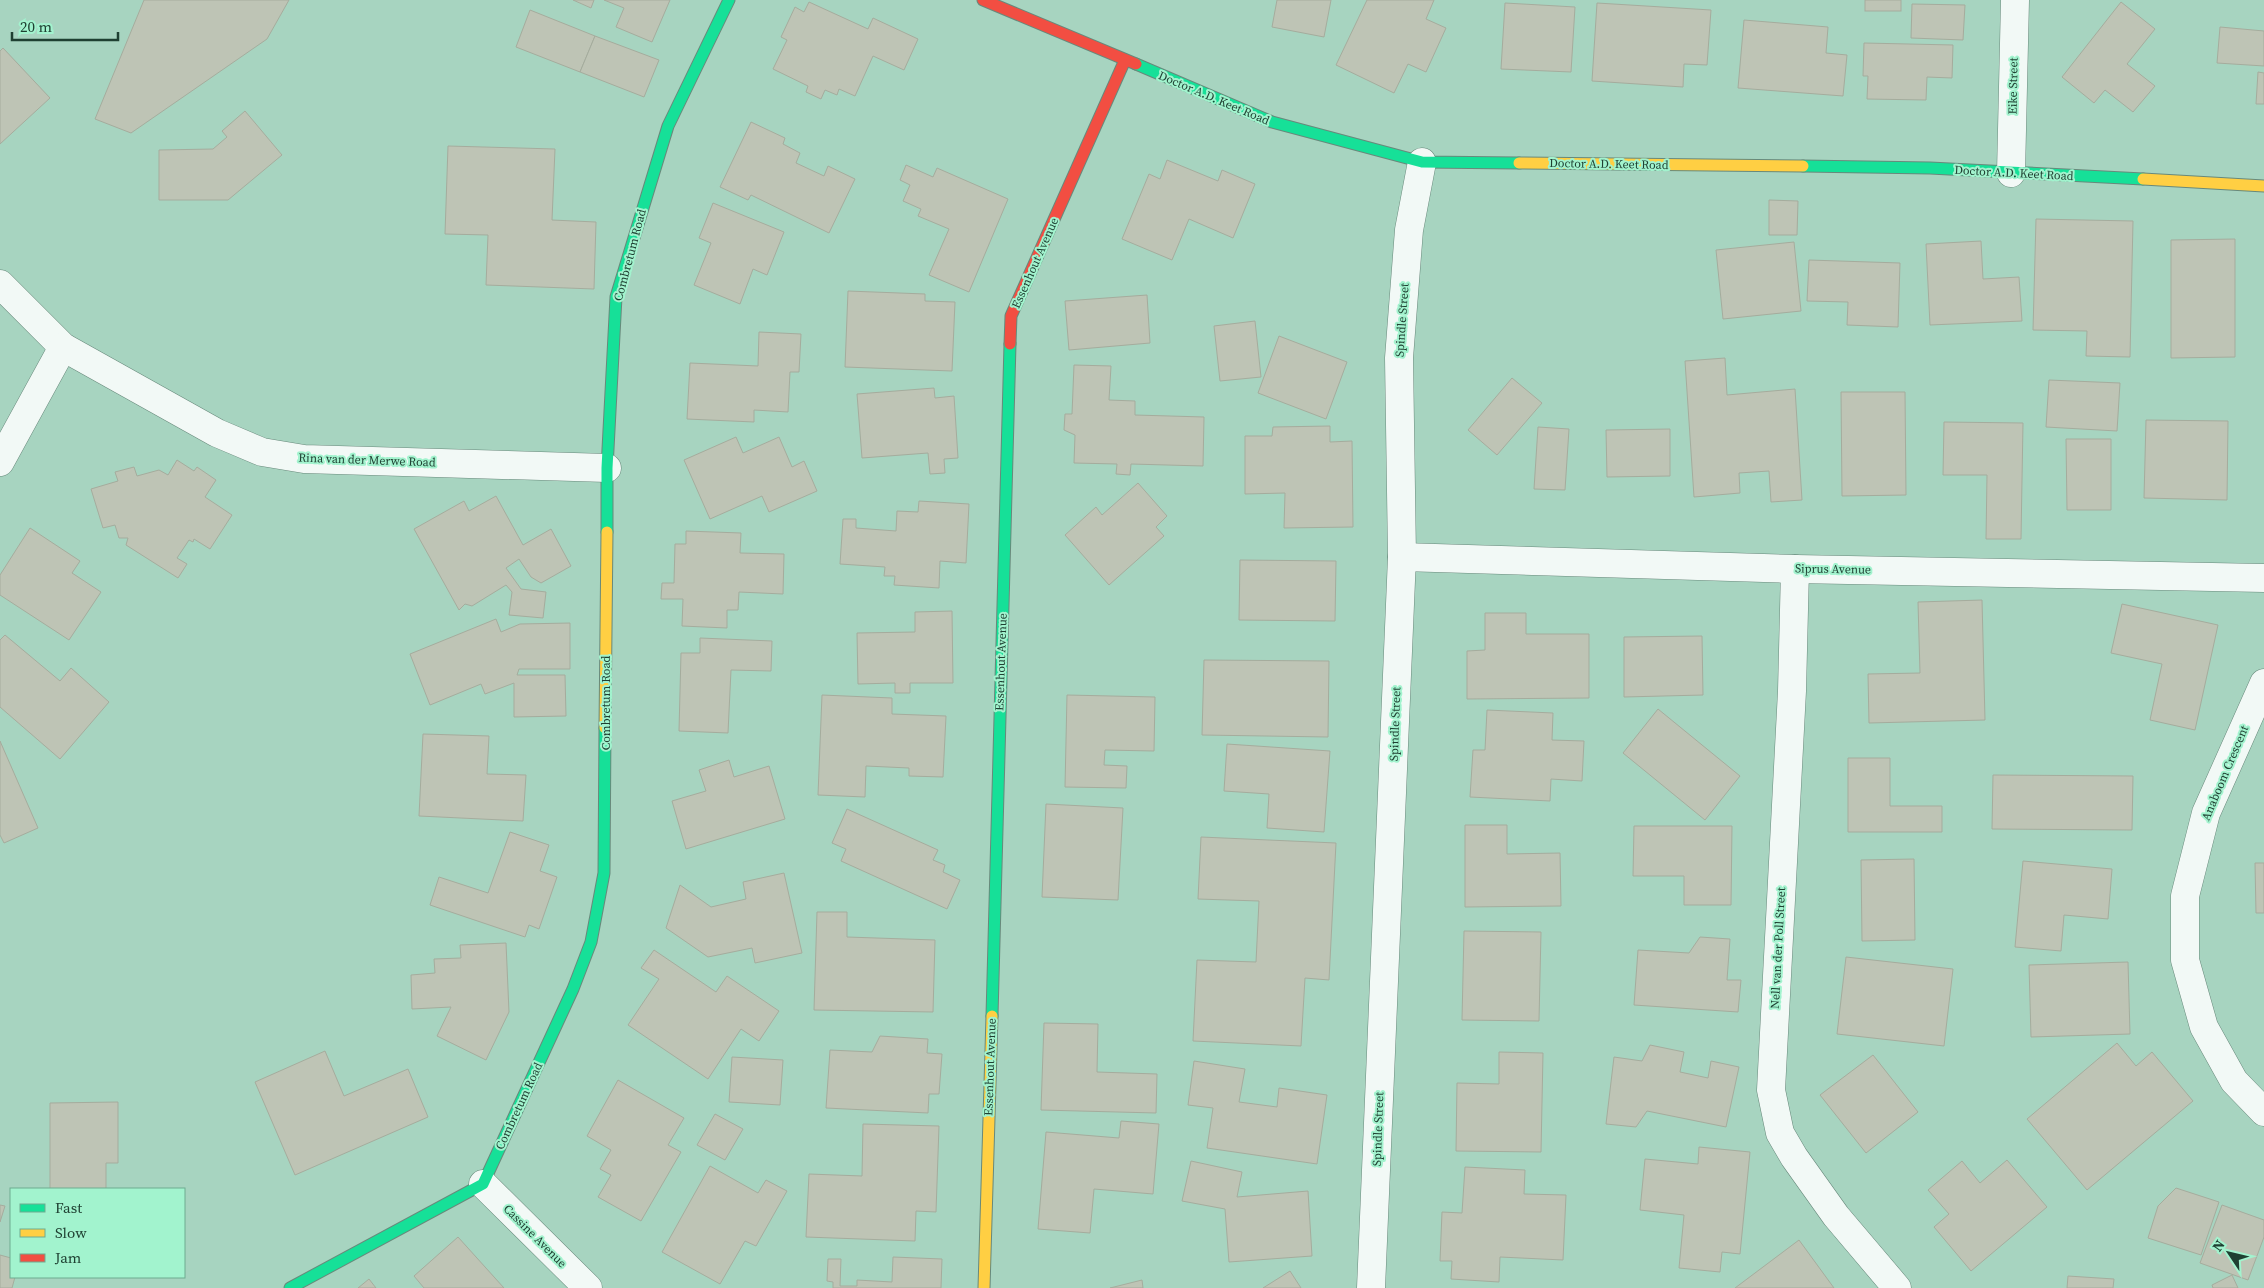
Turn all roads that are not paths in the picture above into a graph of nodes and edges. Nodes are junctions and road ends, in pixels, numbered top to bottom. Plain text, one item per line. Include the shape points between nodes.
1 (729, 0) edge
2 (983, 0) edge
3 (2015, 0) edge
4 (1125, 60) junction
5 (1422, 162) junction
6 (2011, 173) junction
7 (2264, 186) edge
8 (0, 284) edge
9 (63, 347) junction
10 (0, 462) edge
11 (608, 468) junction
12 (1402, 558) junction
13 (1795, 568) junction
14 (2264, 578) edge
15 (2264, 683) edge
16 (2264, 1112) edge
17 (483, 1184) junction
18 (290, 1288) edge
19 (588, 1288) edge
20 (984, 1288) edge
21 (1371, 1288) edge
22 (1897, 1288) edge

1 - 11 street, Combretum Road via 668,126 616,297
2 - 4 street, Doctor A.D. Keet Road
3 - 6 street, Eike Street
4 - 5 street, Doctor A.D. Keet Road via 1272,122
4 - 20 street, Essenhout Avenue via 1011,316
5 - 6 street, Doctor A.D. Keet Road via 1930,168
5 - 12 street, Spindle Street via 1409,230 1399,358
6 - 7 street, Doctor A.D. Keet Road
8 - 9 street, Rina van der Merwe Road
9 - 10 street
9 - 11 street, Rina van der Merwe Road via 217,433 262,452 304,459
11 - 17 street, Combretum Road via 604,873 591,942 573,989
12 - 13 street, Siprus Avenue
12 - 21 street, Spindle Street
13 - 14 street, Siprus Avenue
13 - 22 street, Nell van der Poll Street via 1792,691 1771,1090 1780,1133 1794,1157 1836,1216
15 - 16 street, Anaboom Crescent via 2206,813 2185,896 2186,960 2204,1026 2234,1081
17 - 18 street
17 - 19 street, Cassine Avenue

